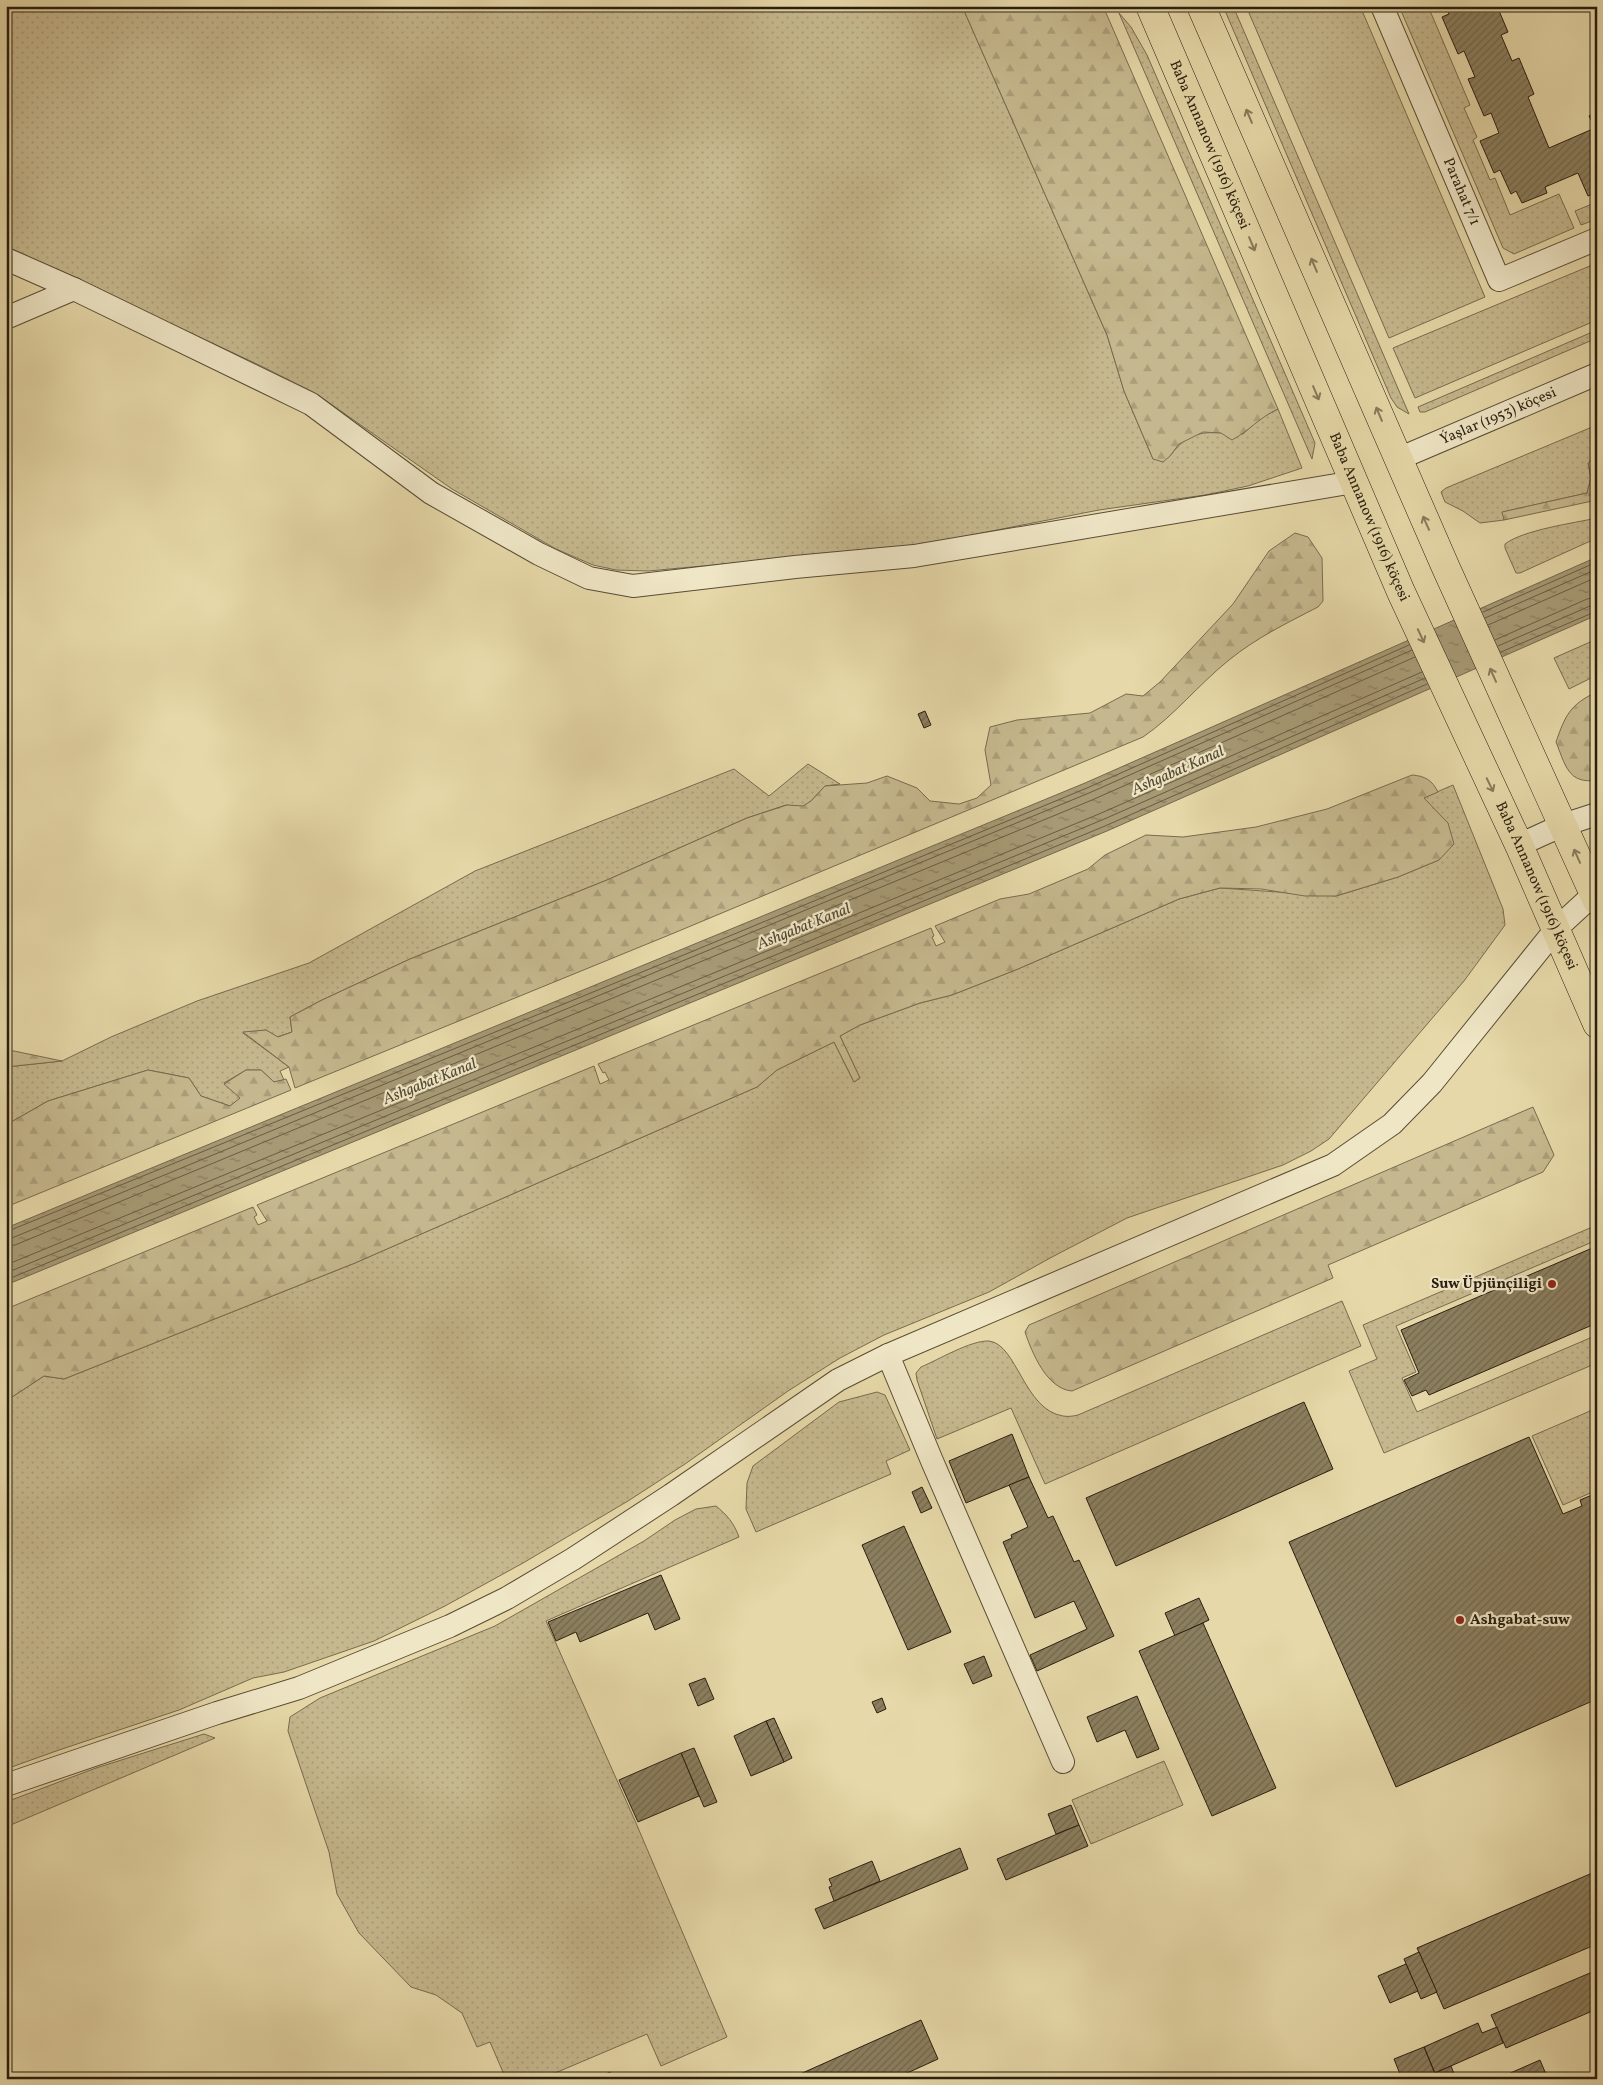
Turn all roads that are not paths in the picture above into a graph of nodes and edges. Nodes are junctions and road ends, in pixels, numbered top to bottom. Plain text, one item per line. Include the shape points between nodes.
1 (1150, 6) edge
2 (1202, 6) edge
3 (1382, 6) edge
4 (1597, 239) edge
5 (6, 259) edge
6 (74, 289) junction
7 (6, 318) edge
8 (1597, 374) edge
9 (1398, 459) junction
10 (1354, 482) junction
11 (1597, 814) edge
12 (1563, 826) junction
13 (1519, 845) junction
14 (1595, 897) edge
15 (1556, 928) junction
16 (1597, 1024) edge
17 (888, 1355) junction
18 (1063, 1762) dead end
19 (6, 1785) edge

1 -> 10 main road, Baba Annanow (1916) köçesi
9 -> 2 main road
3 - 4 street, Parahat 7/1 via 1499,280
5 - 6 street
6 - 7 street
6 - 10 street via 311,404 431,493 539,554 589,578 633,586 914,556
8 - 9 street, Ýaşlar (1953) köçesi
12 -> 9 main road
10 -> 13 main road, Baba Annanow (1916) köçesi via 1401,592
11 - 12 street
12 - 13 street
14 -> 12 main road
13 - 15 main road, Baba Annanow (1916) köçesi
14 - 15 street
15 - 16 main road, Baba Annanow (1916) köçesi
15 - 17 street via 1432,1083 1392,1124 1333,1165
17 - 18 street
17 - 19 street via 838,1380 573,1559 507,1598 450,1626 299,1688

